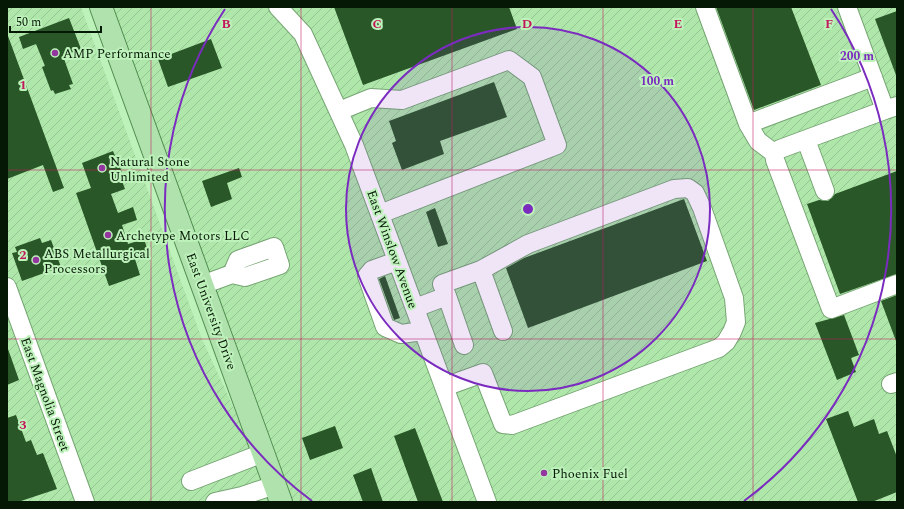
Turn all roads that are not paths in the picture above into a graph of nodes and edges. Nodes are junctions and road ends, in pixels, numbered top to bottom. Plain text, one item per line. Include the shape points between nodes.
1 (101, 7) edge
2 (278, 7) edge
3 (705, 7) edge
4 (847, 7) edge
5 (873, 78) junction
6 (891, 108) edge
7 (339, 111) junction
8 (748, 124) junction
9 (806, 140) junction
10 (774, 153) junction
11 (825, 191) dead end
12 (380, 214) junction
13 (397, 261) junction
14 (481, 270) junction
15 (232, 274) dead end
16 (897, 284) edge
17 (202, 285) junction
18 (7, 287) edge
19 (447, 296) junction
20 (415, 308) junction
21 (423, 331) junction
22 (503, 331) dead end
23 (464, 345) dead end
24 (444, 387) junction
25 (263, 453) junction
26 (191, 481) dead end
27 (278, 494) edge
28 (243, 499) edge
29 (85, 502) edge
30 (215, 502) edge
31 (487, 502) edge

1 - 17 main road, East University Drive
2 - 7 street, East Winslow Avenue via 303,34
3 - 8 street
4 - 5 street
5 - 6 street
5 - 8 street
6 - 9 street
7 - 12 street, East Winslow Avenue
7 - 12 street via 371,98 402,100 509,60 532,77 557,145
8 - 10 street via 758,141
9 - 10 street
9 - 11 street
10 - 16 street via 831,309
12 - 13 street, East Winslow Avenue
13 - 20 street, East Winslow Avenue
13 - 21 street via 372,270 367,276 369,285 385,327 401,334
14 - 19 street via 442,284
14 - 22 street
14 - 24 street via 535,241 674,189 688,188 695,193 704,214 734,298 736,322 729,337 719,348 512,425 503,424 483,373
15 - 17 street
17 - 25 main road, East University Drive
18 - 29 street, East Magnolia Street
19 - 20 street
19 - 23 street
20 - 21 street, East Winslow Avenue
21 - 24 street, East Winslow Avenue
24 - 31 street, East Winslow Avenue
25 - 26 street
25 - 27 main road, East University Drive
27 - 28 street
28 - 30 street

